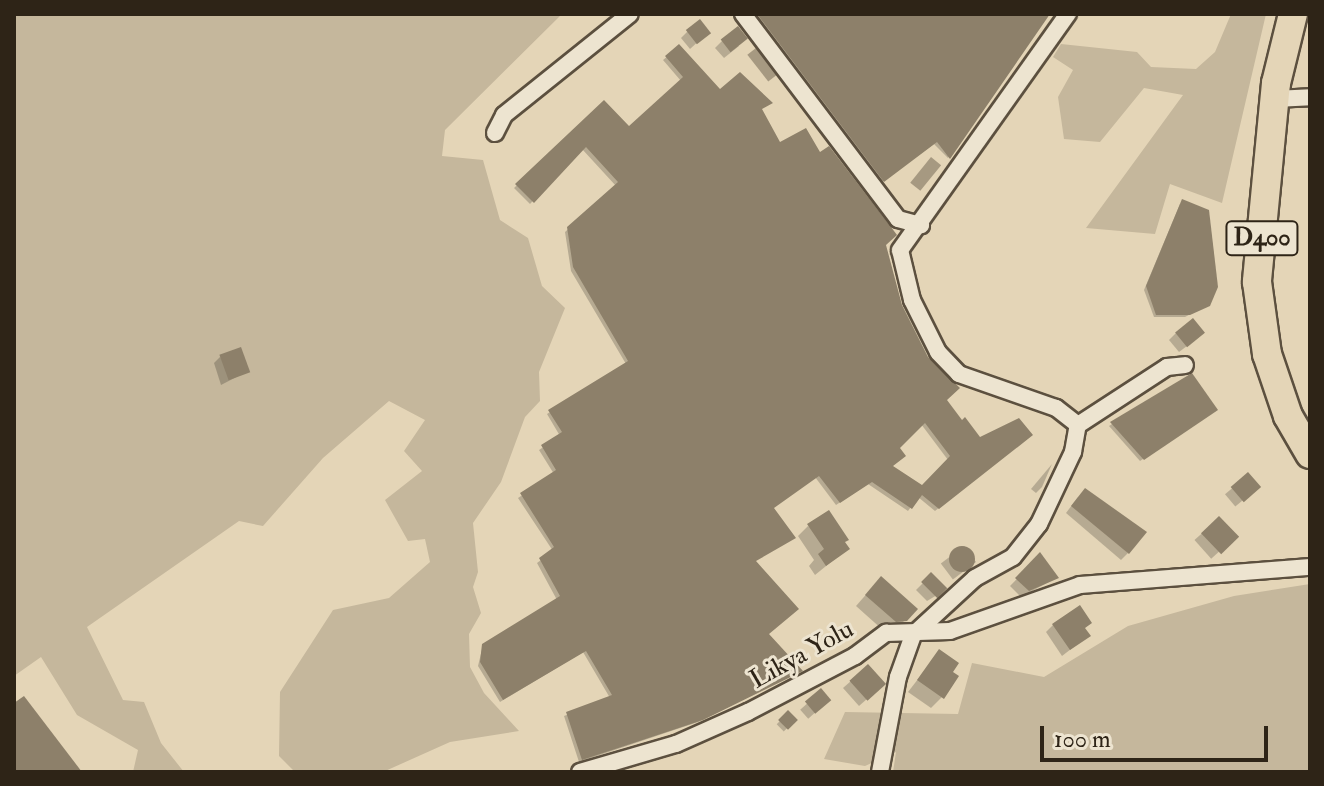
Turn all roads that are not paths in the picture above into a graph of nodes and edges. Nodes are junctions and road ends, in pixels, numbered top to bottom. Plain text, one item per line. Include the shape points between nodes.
1 (630, 14) edge
2 (743, 14) edge
3 (1068, 14) edge
4 (1293, 14) edge
5 (1310, 97) edge
6 (1275, 99) junction
7 (495, 133) dead end
8 (921, 225) junction
9 (1185, 365) dead end
10 (1078, 425) junction
11 (1310, 454) edge
12 (1310, 567) edge
13 (913, 635) junction
14 (580, 772) edge
15 (880, 772) edge

1 - 7 street via 504,115
2 - 8 street via 898,219
3 - 8 street
4 - 6 highway, D400
5 - 6 street
6 - 11 highway, D400 via 1257,282 1267,354 1288,416
8 - 10 street via 900,250 912,300 938,352 959,374 1056,408
9 - 10 street via 1167,367
10 - 13 street via 1073,452 1013,557 975,578
12 - 13 street, Likya Yolu via 1080,585 950,631
13 - 14 street, Likya Yolu via 886,633 855,656 748,712 676,744
13 - 15 street via 898,677

